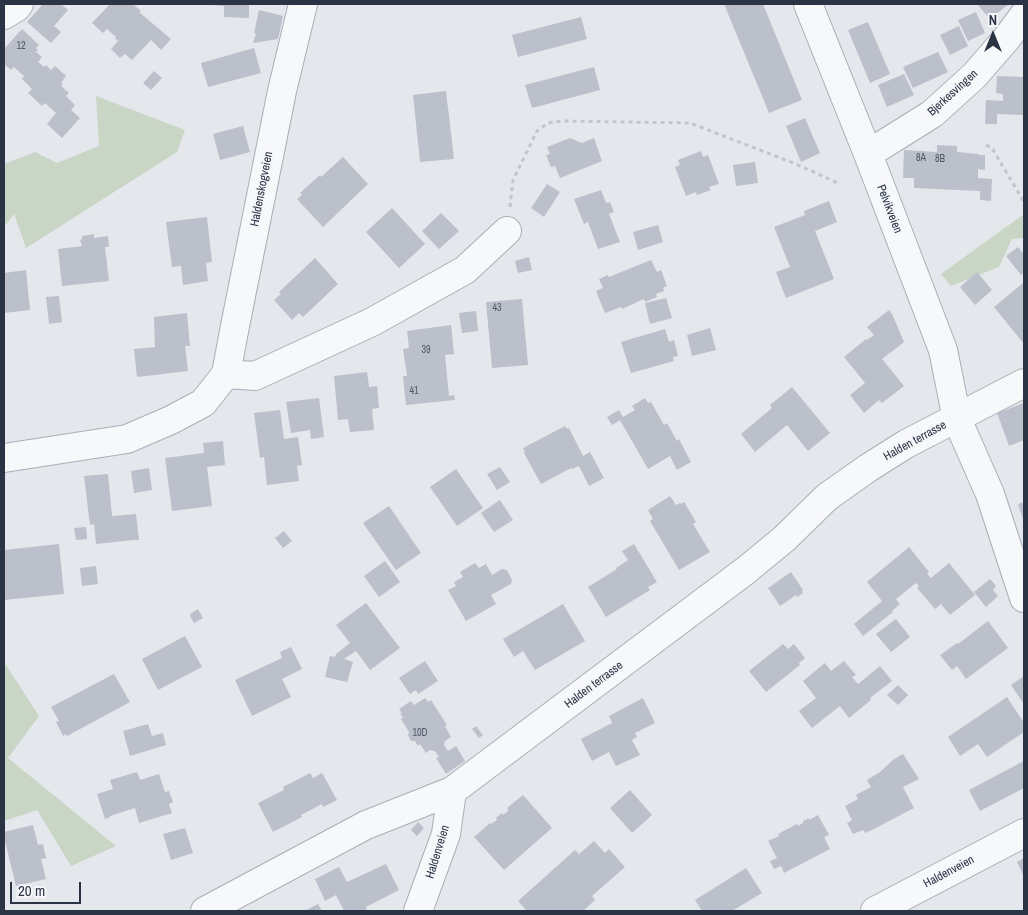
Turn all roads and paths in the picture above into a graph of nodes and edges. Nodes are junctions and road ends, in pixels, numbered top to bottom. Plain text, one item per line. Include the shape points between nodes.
1 (19, 4) edge
2 (303, 4) edge
3 (808, 4) edge
4 (4, 15) edge
5 (1024, 15) edge
6 (986, 145) dead end
7 (868, 154) junction
8 (840, 184) dead end
9 (1024, 202) edge
10 (507, 231) joint
11 (226, 374) junction
12 (1024, 383) edge
13 (957, 418) junction
14 (4, 458) edge
15 (1024, 598) edge
16 (452, 791) junction
17 (1024, 833) edge
18 (205, 911) edge
19 (418, 911) edge
20 (874, 911) edge

1 - 4 street
2 - 11 street, Haldenskogveien via 282,91
3 - 7 street, Pelvikveien
5 - 7 street, Bjerkesvingen via 974,76 932,114
6 - 9 path via 992,148
7 - 13 street, Pelvikveien via 943,350
8 - 10 path via 690,123 562,121 548,123 537,131 513,180
10 - 11 street via 465,270 372,322 256,376
11 - 14 street, Haldenskogveien via 203,403 127,439
12 - 13 street
13 - 15 street, Pelvikveien via 990,494
13 - 16 street, Halden terrasse via 906,444 827,497 745,571
16 - 18 street, Halden terrasse via 366,825
16 - 19 street, Haldenveien via 446,834
17 - 20 street, Haldenveien

